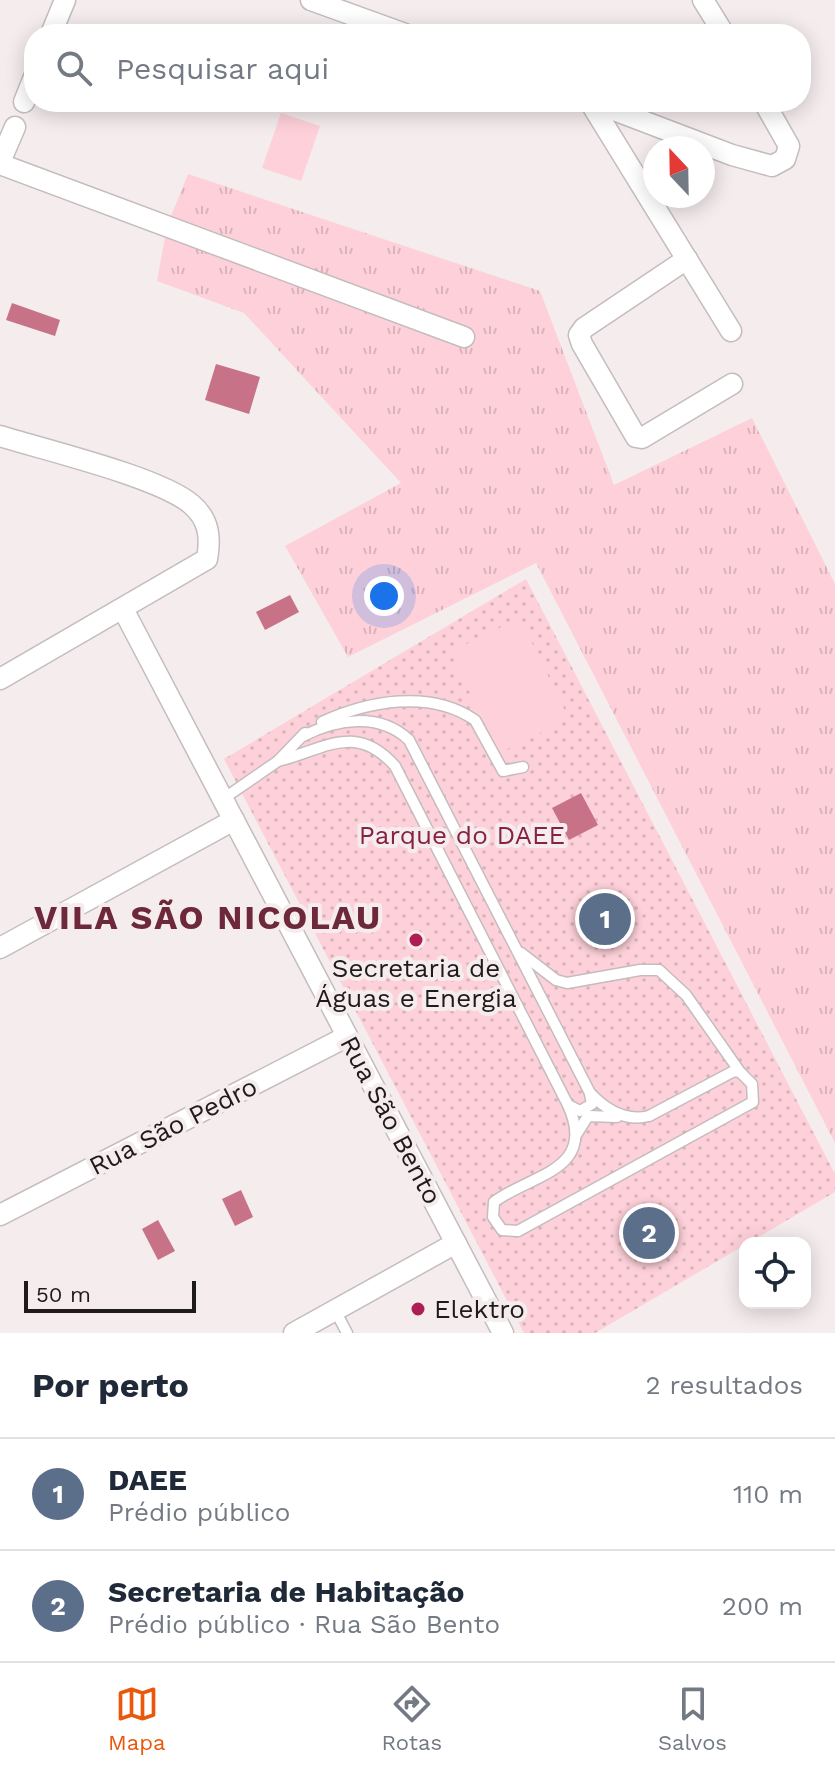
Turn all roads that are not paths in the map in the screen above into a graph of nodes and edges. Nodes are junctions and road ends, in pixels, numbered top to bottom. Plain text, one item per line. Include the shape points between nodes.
1 (65, 0) edge
2 (311, 0) edge
3 (703, 0) edge
4 (55, 24) edge
5 (377, 24) edge
6 (718, 24) edge
7 (597, 112) edge
8 (618, 112) edge
9 (770, 112) edge
10 (15, 127) dead end
11 (715, 154) edge
12 (732, 155) junction
13 (0, 163) edge
14 (663, 208) edge
15 (665, 222) junction
16 (687, 259) junction
17 (731, 331) dead end
18 (464, 337) dead end
19 (732, 384) dead end
20 (0, 436) edge
21 (123, 609) junction
22 (0, 679) edge
23 (303, 736) junction
24 (300, 756) junction
25 (278, 761) junction
26 (523, 767) dead end
27 (223, 799) junction
28 (234, 820) junction
29 (0, 948) edge
30 (516, 949) junction
31 (346, 1037) junction
32 (740, 1072) junction
33 (590, 1093) junction
34 (568, 1105) junction
35 (635, 1118) junction
36 (574, 1138) junction
37 (0, 1215) edge
38 (456, 1243) junction
39 (335, 1310) junction
40 (294, 1333) edge
41 (347, 1333) edge
42 (503, 1333) edge

1 - 4 street
2 - 5 street
3 - 6 street
7 - 15 street
8 - 12 street
9 - 12 street via 787,140 788,155 776,165
10 - 13 street
11 - 12 street
13 - 18 street
14 - 15 street
15 - 16 street
16 - 17 street
16 - 19 street via 584,328 579,335 582,344 636,437
20 - 21 street via 177,495 192,505 208,529 207,559
21 - 22 street
21 - 27 street, Rua São Bento
23 - 24 lane
23 - 25 lane
23 - 26 lane via 342,713 416,700 475,720 503,771
23 - 30 lane via 332,724 367,721 393,727 409,740
24 - 25 lane
24 - 34 lane via 330,743 352,741 376,748 395,766
25 - 27 lane
27 - 28 street, Rua São Bento
28 - 29 street
28 - 31 street, Rua São Bento
30 - 32 lane via 567,983 659,970 686,995
30 - 33 lane
31 - 37 street, Rua São Pedro
31 - 38 street, Rua São Bento
32 - 35 lane via 725,1074 656,1114
32 - 36 lane via 754,1089 749,1107 518,1231 502,1230 493,1217 494,1202 558,1168
33 - 34 lane via 589,1108 580,1111
33 - 35 lane via 607,1109
34 - 36 lane
35 - 36 lane via 588,1116
38 - 39 street
38 - 42 street, Rua São Bento
39 - 40 street
39 - 41 lane

